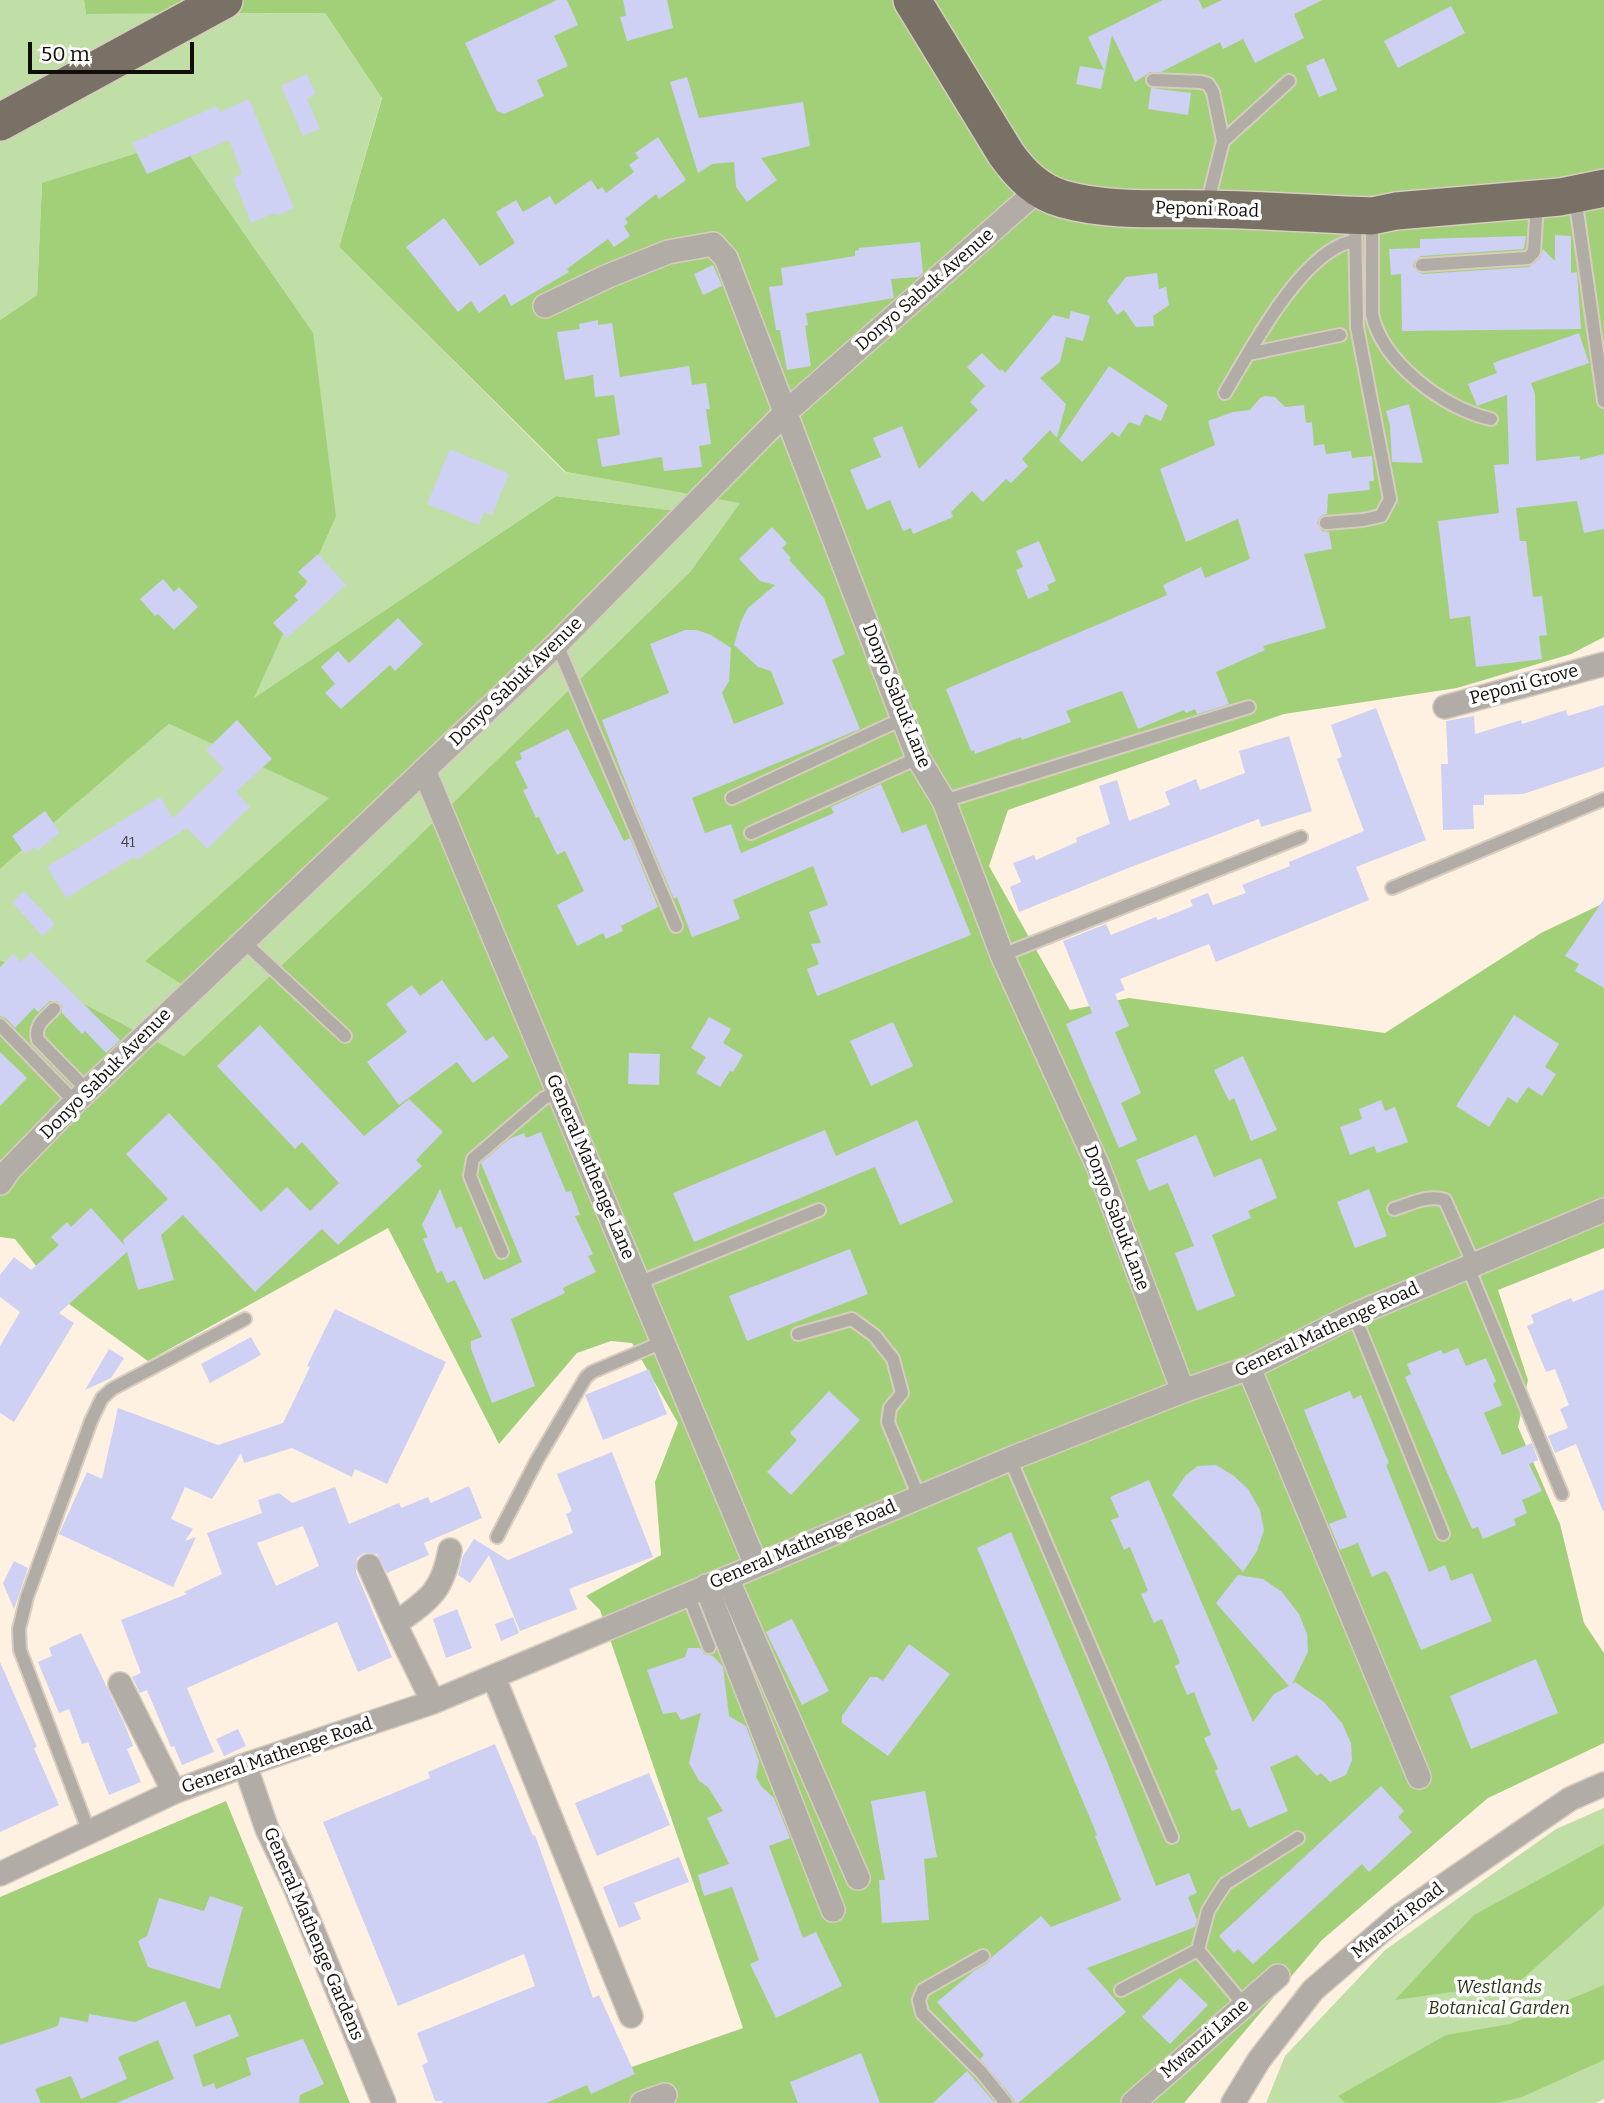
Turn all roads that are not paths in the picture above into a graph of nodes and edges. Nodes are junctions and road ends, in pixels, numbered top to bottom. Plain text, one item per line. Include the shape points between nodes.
1 (912, 0) edge
2 (202, 6) edge
3 (1153, 80) dead end
4 (1289, 81) dead end
5 (0, 122) edge
6 (1223, 141) junction
7 (1039, 189) junction
8 (1589, 191) edge
9 (1537, 199) junction
10 (1206, 209) junction
11 (1361, 224) junction
12 (1422, 265) dead end
13 (545, 306) dead end
14 (1340, 335) dead end
15 (1248, 354) junction
16 (1224, 393) dead end
17 (1604, 401) edge
18 (786, 412) junction
19 (1491, 419) dead end
20 (1326, 523) dead end
21 (557, 644) junction
22 (1604, 664) edge
23 (1249, 707) dead end
24 (1445, 707) dead end
25 (902, 719) junction
26 (918, 758) junction
27 (424, 769) junction
28 (732, 798) dead end
29 (1604, 799) edge
30 (944, 801) junction
31 (751, 833) dead end
32 (1301, 837) dead end
33 (1392, 888) dead end
34 (676, 926) dead end
35 (243, 941) junction
36 (1002, 955) junction
37 (54, 1009) dead end
38 (0, 1025) edge
39 (345, 1036) dead end
40 (559, 1093) junction
41 (81, 1096) junction
42 (0, 1183) edge
43 (1394, 1209) dead end
44 (819, 1210) dead end
45 (1604, 1210) edge
46 (502, 1252) dead end
47 (1471, 1266) junction
48 (638, 1283) junction
49 (1354, 1315) junction
50 (246, 1319) dead end
51 (798, 1334) dead end
52 (663, 1342) junction
53 (1249, 1368) junction
54 (1184, 1391) junction
55 (1010, 1459) junction
56 (1562, 1494) dead end
57 (919, 1497) junction
58 (1443, 1534) dead end
59 (497, 1537) dead end
60 (450, 1550) dead end
61 (756, 1565) junction
62 (369, 1566) dead end
63 (707, 1586) junction
64 (395, 1624) junction
65 (709, 1647) dead end
66 (494, 1678) junction
67 (120, 1684) dead end
68 (433, 1702) junction
69 (245, 1765) junction
70 (1419, 1777) dead end
71 (1604, 1784) edge
72 (174, 1792) junction
73 (89, 1832) junction
74 (1172, 1837) dead end
75 (1298, 1838) dead end
76 (0, 1874) edge
77 (858, 1878) dead end
78 (833, 1910) dead end
79 (1198, 1950) junction
80 (983, 1956) dead end
81 (1278, 1976) dead end
82 (1121, 1990) dead end
83 (1244, 2006) junction
84 (631, 2016) dead end
85 (665, 2095) dead end
86 (384, 2103) edge
87 (642, 2103) edge
88 (1006, 2103) edge
89 (1133, 2103) edge
90 (1233, 2103) edge

1 - 7 main road, Peponi Road via 1006,154
2 - 5 main road
3 - 6 lane via 1208,84
4 - 6 lane
6 - 10 lane
7 - 10 main road, Peponi Road via 1093,204
7 - 18 street, Donyo Sabuk Avenue
8 - 9 main road, Peponi Road
8 - 17 lane
9 - 11 main road, Peponi Road via 1396,211
9 - 12 lane via 1534,252 1528,258
10 - 11 main road, Peponi Road
11 - 15 lane via 1314,263
11 - 19 lane via 1372,314 1382,341 1441,398 1474,416
11 - 20 lane via 1357,327 1390,499 1381,516
13 - 18 street, Donyo Sabuk Lane via 668,252 713,244 726,258
14 - 15 lane
15 - 16 lane
18 - 21 street, Donyo Sabuk Avenue
18 - 25 street, Donyo Sabuk Lane
21 - 27 street, Donyo Sabuk Avenue
21 - 34 lane
22 - 24 street, Peponi Grove
23 - 30 lane
25 - 26 street, Donyo Sabuk Lane
25 - 28 lane
26 - 30 street, Donyo Sabuk Lane
26 - 31 lane
27 - 35 street, Donyo Sabuk Avenue
27 - 40 street, General Mathenge Lane
29 - 33 lane
30 - 36 street, Donyo Sabuk Lane
32 - 36 lane
35 - 39 lane
35 - 41 street, Donyo Sabuk Avenue
36 - 54 street, Donyo Sabuk Lane via 1098,1166
37 - 41 lane via 37,1026 38,1040
38 - 41 lane
40 - 46 lane via 544,1098 473,1159 470,1176
40 - 48 street, General Mathenge Lane
41 - 42 street, Donyo Sabuk Avenue
43 - 47 lane via 1430,1198 1445,1200
44 - 48 lane
45 - 47 street, General Mathenge Road
47 - 49 street, General Mathenge Road
47 - 56 lane
48 - 52 street, General Mathenge Lane
49 - 53 street, General Mathenge Road
49 - 58 lane
50 - 73 lane via 102,1398 27,1597 19,1629 20,1650
51 - 57 lane via 852,1319 893,1359 902,1393 890,1408 888,1422
52 - 59 lane via 586,1377
52 - 61 street, General Mathenge Lane
53 - 54 street, General Mathenge Road
53 - 70 street
54 - 55 street, General Mathenge Road
55 - 57 street, General Mathenge Road
55 - 74 lane
57 - 61 street, General Mathenge Road
60 - 64 street via 447,1569 432,1596
61 - 63 street, General Mathenge Road
62 - 64 street
63 - 65 lane
63 - 66 street, General Mathenge Road
63 - 77 street
63 - 78 street
64 - 68 street
66 - 68 street, General Mathenge Road
66 - 84 street
67 - 72 street
68 - 69 street, General Mathenge Road
69 - 72 street, General Mathenge Road
69 - 86 street, General Mathenge Gardens via 267,1829
71 - 90 street, Mwanzi Road via 1570,1799 1398,1917 1313,1990 1259,2060
72 - 73 street, General Mathenge Road
73 - 76 street, General Mathenge Road
75 - 79 lane via 1225,1884 1208,1912
79 - 82 lane
79 - 83 lane
80 - 88 lane via 923,1990 919,2000 922,2013
81 - 83 street, Mwanzi Lane
83 - 89 street, Mwanzi Lane
85 - 87 street

